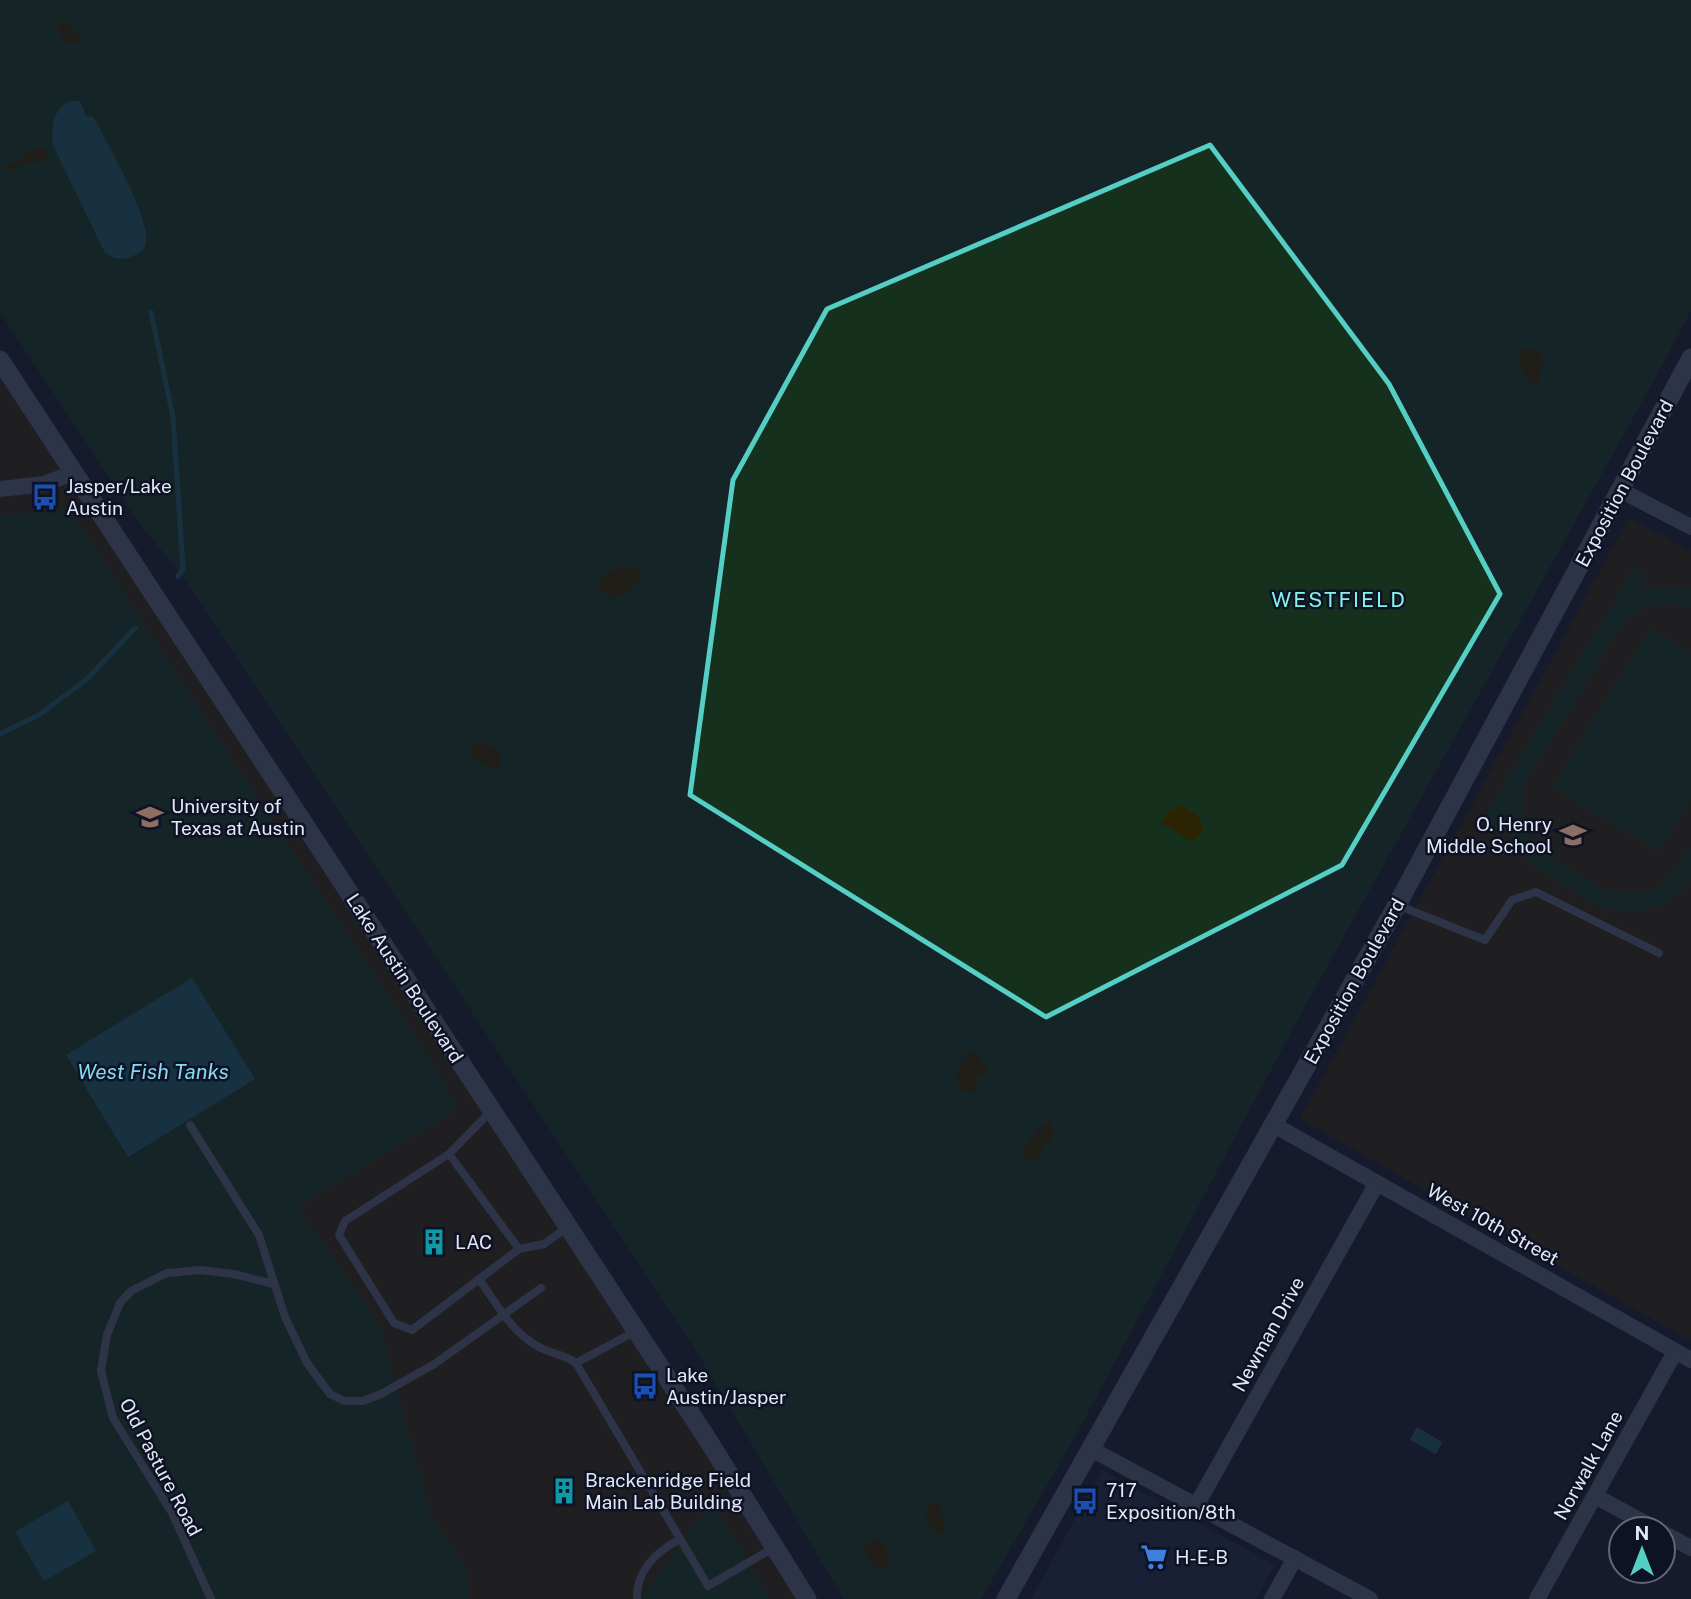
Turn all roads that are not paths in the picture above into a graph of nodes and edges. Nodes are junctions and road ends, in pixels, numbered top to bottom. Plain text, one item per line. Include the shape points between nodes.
1 (1691, 358) edge
2 (0, 360) edge
3 (73, 472) junction
4 (0, 489) edge
5 (1620, 490) junction
6 (1691, 527) edge
7 (1397, 905) junction
8 (1659, 953) dead end
9 (492, 1110) junction
10 (190, 1125) dead end
11 (1274, 1125) junction
12 (449, 1154) junction
13 (1377, 1183) junction
14 (568, 1227) junction
15 (519, 1249) junction
16 (479, 1279) junction
17 (274, 1284) junction
18 (541, 1288) dead end
19 (504, 1314) junction
20 (636, 1331) junction
21 (1675, 1352) junction
22 (1691, 1360) edge
23 (576, 1363) junction
24 (1091, 1449) junction
25 (1595, 1496) junction
26 (1196, 1506) junction
27 (1630, 1515) edge
28 (680, 1539) junction
29 (775, 1547) junction
30 (1295, 1558) junction
31 (211, 1599) edge
32 (637, 1599) edge
33 (807, 1599) edge
34 (1006, 1599) edge
35 (1272, 1599) edge
36 (1370, 1599) edge
37 (1537, 1599) edge

1 - 5 street, Exposition Boulevard
2 - 3 street, Lake Austin Boulevard
3 - 4 street via 44,484
3 - 9 street, Lake Austin Boulevard
5 - 6 street
5 - 7 street, Exposition Boulevard
7 - 8 lane via 1485,940 1513,900 1536,892
7 - 11 street, Exposition Boulevard
9 - 12 lane
9 - 14 street, Lake Austin Boulevard
10 - 17 lane via 259,1235
11 - 13 street, West 10th Street
11 - 24 street, Exposition Boulevard
12 - 15 lane
12 - 16 lane via 345,1221 340,1235 394,1323 412,1330
13 - 21 street, West 10th Street
13 - 26 street, Newman Drive
14 - 15 lane via 544,1244
14 - 20 street, Lake Austin Boulevard
15 - 16 lane
16 - 19 lane
17 - 19 lane via 307,1363 330,1394 344,1401 363,1401 381,1394 433,1365
17 - 31 lane, Old Pasture Road via 211,1271 167,1273 131,1291 120,1303 107,1335 101,1371 113,1418 172,1513
18 - 19 lane
19 - 23 lane via 518,1332 541,1348
20 - 23 lane
20 - 29 street, Lake Austin Boulevard
21 - 22 street, West 10th Street
21 - 25 street, Norwalk Lane
23 - 28 lane
24 - 26 street
24 - 34 street, Exposition Boulevard
25 - 27 street
25 - 37 street, Norwalk Lane
26 - 30 street
28 - 29 lane via 708,1586
28 - 32 lane via 650,1561 636,1585
29 - 33 street, Lake Austin Boulevard
30 - 35 street
30 - 36 street

